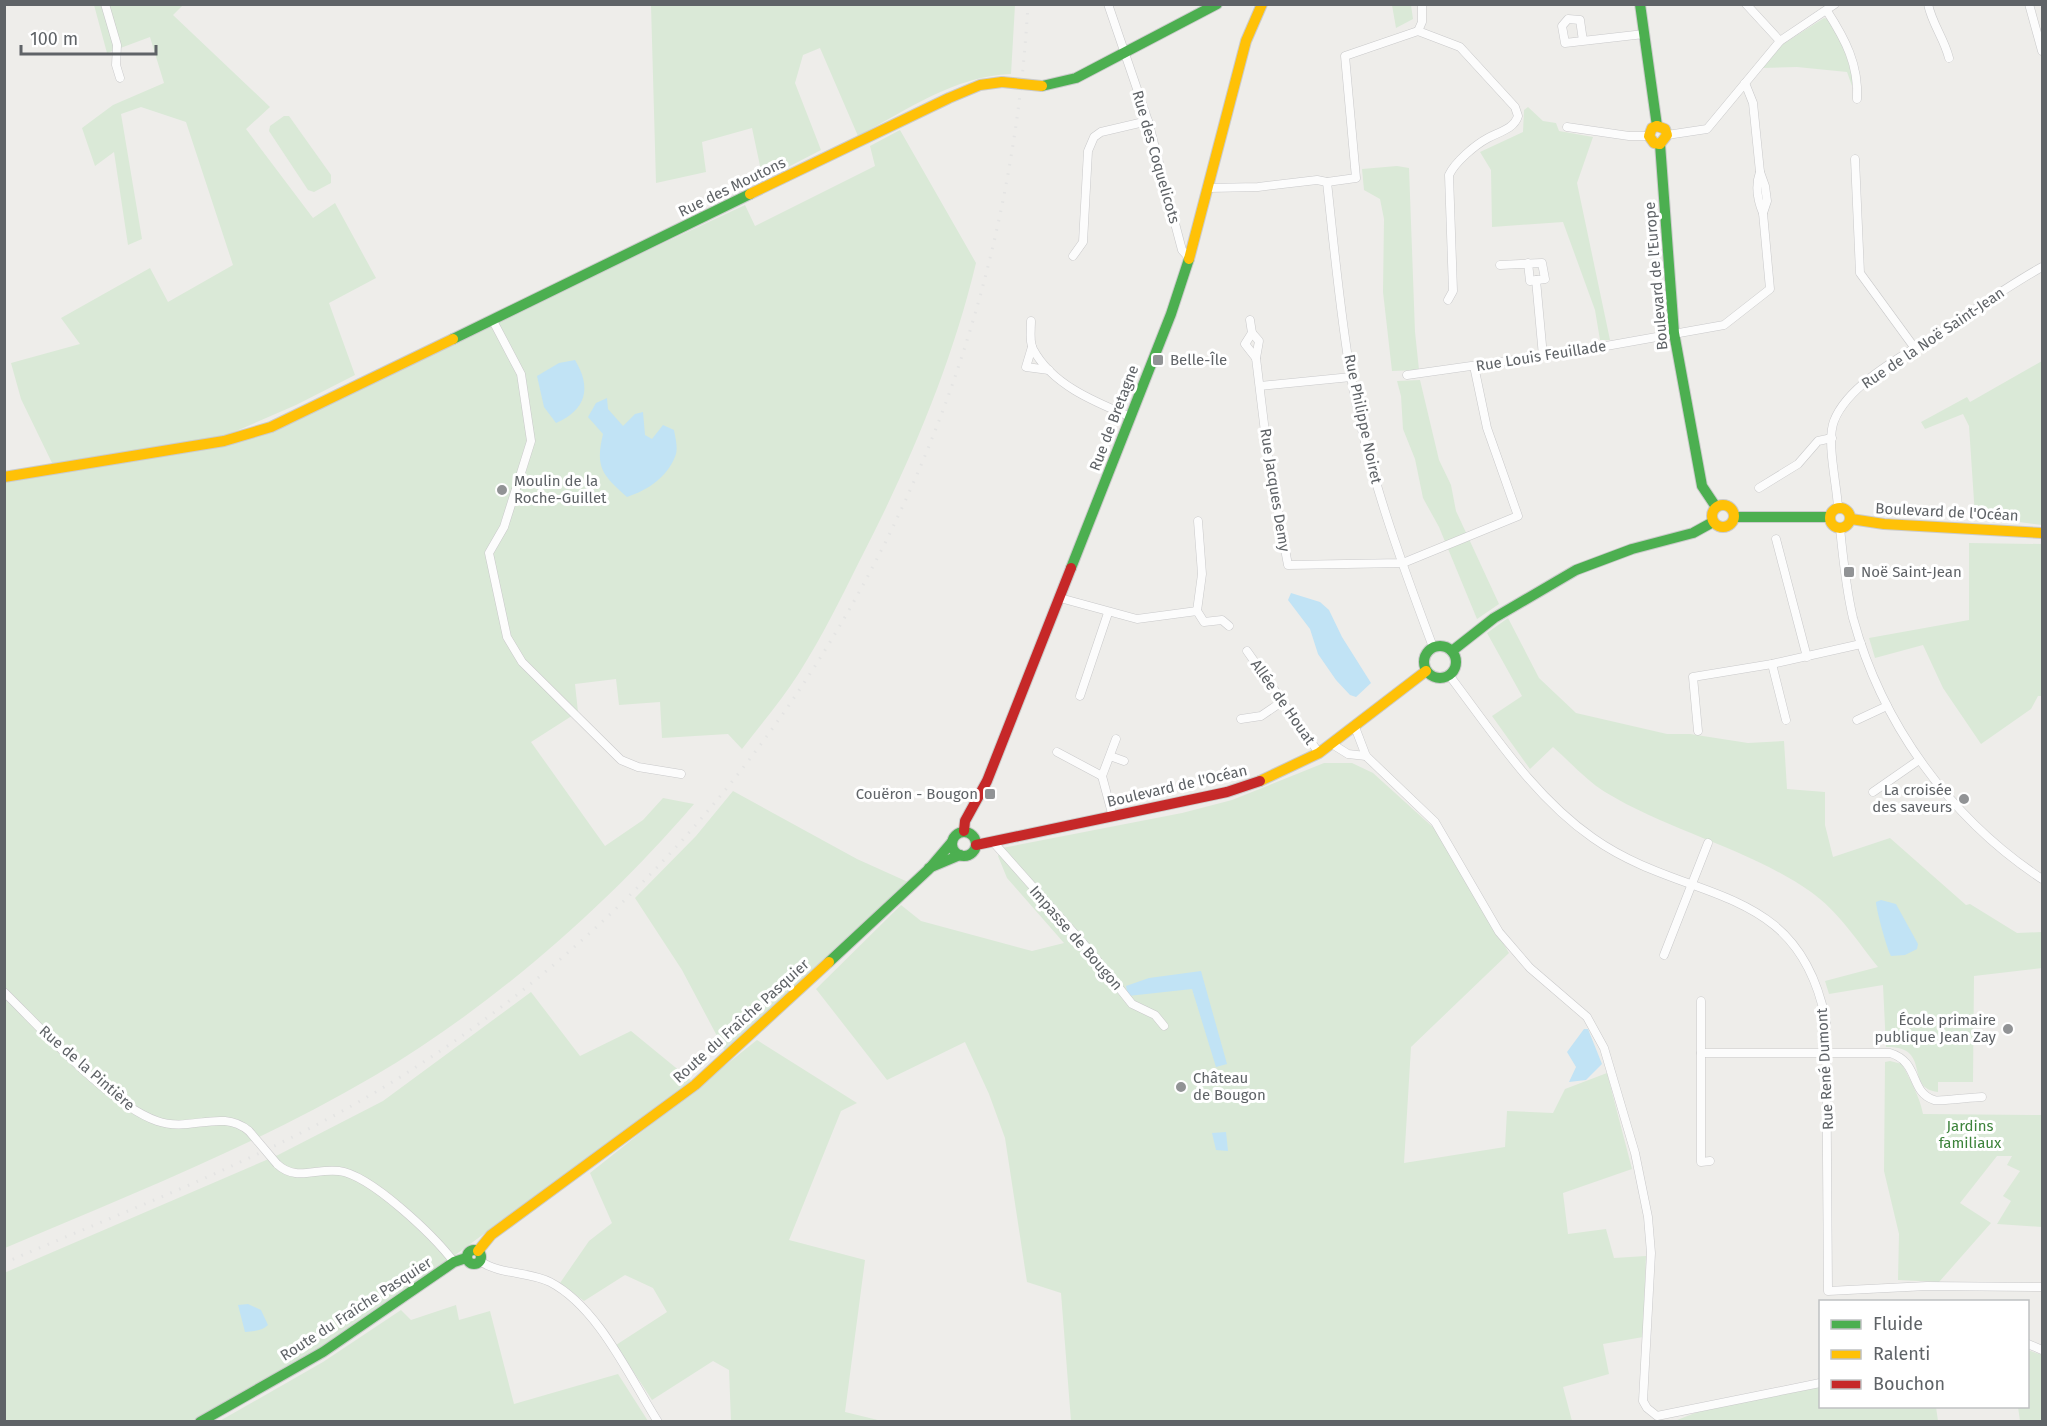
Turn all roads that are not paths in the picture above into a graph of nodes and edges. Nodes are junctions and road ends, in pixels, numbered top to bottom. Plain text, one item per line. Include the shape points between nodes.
1 (105, 4) edge
2 (1108, 4) edge
3 (1217, 4) edge
4 (1262, 4) edge
5 (1422, 4) edge
6 (1640, 4) edge
7 (1746, 4) edge
8 (1835, 4) edge
9 (1928, 4) edge
10 (2029, 4) edge
11 (1827, 10) junction
12 (2039, 26) edge
13 (1418, 31) junction
14 (1644, 34) junction
15 (1583, 41) dead end
16 (1780, 41) junction
17 (2043, 51) edge
18 (1124, 52) junction
19 (1949, 58) dead end
20 (120, 78) dead end
21 (1745, 83) junction
22 (1857, 99) dead end
23 (1148, 122) junction
24 (1658, 126) junction
25 (1566, 127) dead end
26 (1649, 136) junction
27 (1663, 139) junction
28 (1855, 159) dead end
29 (1327, 182) junction
30 (1209, 188) junction
31 (1073, 256) dead end
32 (1190, 260) junction
33 (1528, 263) junction
34 (1500, 265) dead end
35 (2043, 267) edge
36 (1536, 280) junction
37 (1448, 300) dead end
38 (492, 319) junction
39 (1250, 320) dead end
40 (1031, 321) dead end
41 (1251, 333) junction
42 (1674, 333) junction
43 (1032, 347) junction
44 (1914, 347) junction
45 (1543, 356) junction
46 (1256, 358) junction
47 (1474, 366) junction
48 (1049, 370) junction
49 (1407, 375) dead end
50 (1351, 377) junction
51 (1260, 386) junction
52 (1131, 417) junction
53 (1832, 438) junction
54 (4, 477) edge
55 (1759, 488) dead end
56 (1716, 507) junction
57 (1838, 508) junction
58 (1734, 517) junction
59 (1830, 517) junction
60 (1851, 519) junction
61 (1198, 521) dead end
62 (1713, 522) junction
63 (1840, 528) junction
64 (2043, 533) edge
65 (1776, 539) dead end
66 (1403, 562) junction
67 (1060, 598) junction
68 (1197, 611) junction
69 (1108, 613) junction
70 (1229, 626) dead end
71 (1861, 644) junction
72 (1433, 647) junction
73 (1247, 651) dead end
74 (1452, 651) junction
75 (1807, 657) junction
76 (1772, 664) junction
77 (1426, 671) junction
78 (1449, 675) junction
79 (1080, 696) dead end
80 (1283, 701) junction
81 (1887, 706) junction
82 (1241, 719) dead end
83 (1786, 720) dead end
84 (1857, 720) dead end
85 (1355, 728) junction
86 (1698, 731) dead end
87 (1116, 739) dead end
88 (1332, 744) junction
89 (1057, 752) dead end
90 (1319, 753) junction
91 (1110, 756) junction
92 (1366, 756) junction
93 (1919, 760) junction
94 (1124, 761) dead end
95 (681, 774) dead end
96 (1102, 776) junction
97 (1873, 792) dead end
98 (1113, 817) junction
99 (964, 831) junction
100 (952, 842) junction
101 (994, 843) junction
102 (1708, 843) dead end
103 (976, 845) junction
104 (960, 855) junction
105 (929, 868) junction
106 (2043, 879) edge
107 (1691, 884) junction
108 (1664, 955) dead end
109 (4, 992) edge
110 (1701, 1001) dead end
111 (1164, 1026) dead end
112 (1701, 1053) junction
113 (1828, 1053) junction
114 (1982, 1096) dead end
115 (1710, 1161) dead end
116 (479, 1256) junction
117 (454, 1262) junction
118 (2043, 1287) edge
119 (2029, 1344) edge
120 (2043, 1350) edge
121 (1819, 1383) edge
122 (1657, 1419) edge
123 (200, 1422) edge
124 (658, 1422) edge

1 - 20 street via 117,45
2 - 18 street, Rue des Coquelicots
3 - 18 main road, Rue des Moutons
4 - 30 main road, Rue de Bretagne via 1246,41
5 - 13 street
6 - 14 main road
7 - 16 street
8 - 11 street
9 - 19 street via 1930,18 1945,41
10 - 12 street
11 - 16 street
11 - 22 street via 1845,38 1858,77
12 - 17 street
13 - 29 street via 1345,56 1356,178
13 - 37 street via 1460,47 1518,111 1514,124 1482,141 1449,175 1453,291
14 - 15 street
14 - 24 main road
16 - 21 street
18 - 23 street, Rue des Coquelicots
18 - 38 main road, Rue des Moutons, bridge via 1076,78 1042,86 1002,82 980,85
21 - 27 street via 1707,129
21 - 42 street, Rue Louis Feuillade via 1753,103 1767,201 1763,213 1770,289 1724,325
23 - 31 street via 1094,137 1088,151 1083,242
23 - 32 street, Rue des Coquelicots via 1182,250
24 - 26 main road via 1652,128
24 - 27 main road via 1665,129
25 - 26 street
26 - 27 main road via 1654,143
27 - 42 main road, Boulevard de l'Europe
28 - 44 street via 1860,273
29 - 30 street
29 - 50 street, Rue Philippe Noiret
30 - 32 main road, Rue de Bretagne
32 - 52 main road, Rue de Bretagne
33 - 34 street
33 - 36 street via 1530,281
33 - 36 street via 1542,263 1545,279
35 - 44 street, Rue de la Noë Saint-Jean
36 - 45 street
38 - 54 main road, Rue des Moutons via 271,428 224,441
38 - 95 street via 521,374 531,441 504,527 489,553 507,637 522,662 621,760
39 - 41 street, Rue Jacques Demy
40 - 43 street
41 - 46 street, Rue Jacques Demy via 1259,341
41 - 46 street, Rue Jacques Demy via 1245,344
42 - 45 street, Rue Louis Feuillade
42 - 56 main road, Boulevard de l'Europe via 1702,486
43 - 48 street
43 - 48 street via 1026,367
44 - 53 street, Rue de la Noë Saint-Jean via 1847,401 1835,419
45 - 47 street, Rue Louis Feuillade
46 - 51 street, Rue Jacques Demy
47 - 49 street, Rue Louis Feuillade
47 - 66 street, Rue Jacques Demy via 1487,428 1518,516
48 - 52 street via 1070,388
50 - 51 street
50 - 66 street, Rue Philippe Noiret via 1381,499
51 - 66 street, Rue Jacques Demy via 1269,465 1288,565
52 - 67 main road, Rue de Bretagne
53 - 55 street via 1818,441 1798,464
53 - 57 street
56 - 58 main road via 1726,506
56 - 62 main road
57 - 59 main road
57 - 60 main road via 1848,511
58 - 59 main road
58 - 62 main road via 1726,527
59 - 63 main road via 1832,524
60 - 63 main road
60 - 64 main road, Boulevard de l'Océan
61 - 68 street via 1202,574
62 - 74 main road via 1702,530 1632,549 1576,570 1494,618
63 - 71 street via 1846,588
65 - 75 street
66 - 72 street, Rue Philippe Noiret
67 - 69 street
67 - 99 main road, Rue de Bretagne
68 - 69 street via 1146,619
68 - 70 street via 1204,622 1222,620
69 - 79 street
71 - 75 street
71 - 81 street
72 - 74 main road via 1443,646
72 - 77 main road via 1424,657
73 - 80 street, Allée de Houat
74 - 78 main road via 1456,664
75 - 76 street
76 - 83 street
76 - 86 street via 1703,671 1693,677
77 - 78 main road via 1434,677
77 - 85 main road, Boulevard de l'Océan
78 - 107 street, Rue René Dumont via 1553,805 1593,838 1629,860
80 - 82 street via 1260,716
80 - 90 street, Allée de Houat
81 - 84 street
81 - 93 street
85 - 88 main road, Boulevard de l'Océan
85 - 92 street
87 - 91 street
88 - 90 main road, Boulevard de l'Océan
88 - 92 street via 1348,754
89 - 96 street
90 - 98 main road, Boulevard de l'Océan via 1256,783
91 - 94 street
91 - 96 street
92 - 122 street via 1435,822 1499,932 1530,968 1587,1017 1604,1048 1646,1197 1651,1253 1643,1401
93 - 97 street
93 - 106 street via 1974,825
96 - 98 street
98 - 101 main road, Boulevard de l'Océan
99 - 100 main road via 956,834
99 - 103 main road via 974,837
100 - 104 main road
100 - 105 main road, Route du Fraîche Pasquier
101 - 103 main road, Boulevard de l'Océan
101 - 111 street, Impasse de Bougon via 1132,1004 1155,1016
102 - 107 street
103 - 104 main road via 969,855
104 - 105 main road, Route du Fraîche Pasquier
105 - 116 main road, Route du Fraîche Pasquier via 717,1067 490,1235
107 - 108 street
107 - 113 street, Rue René Dumont via 1762,914 1807,963 1822,999
109 - 117 street, Rue de la Pintière, bridge via 105,1089 133,1110 159,1122 192,1126 231,1120 249,1131 277,1164 293,1175 339,1171 359,1178 439,1242
110 - 112 street
112 - 113 street
112 - 115 street via 1701,1162
113 - 114 street via 1890,1053 1905,1059 1919,1088 1934,1100
113 - 118 street, Rue René Dumont via 1828,1291 1927,1286
116 - 117 main road, Route du Fraîche Pasquier via 468,1252 466,1258
116 - 124 street via 540,1278 576,1299 596,1323
117 - 123 main road, Route du Fraîche Pasquier via 322,1352
119 - 120 street
121 - 122 street

